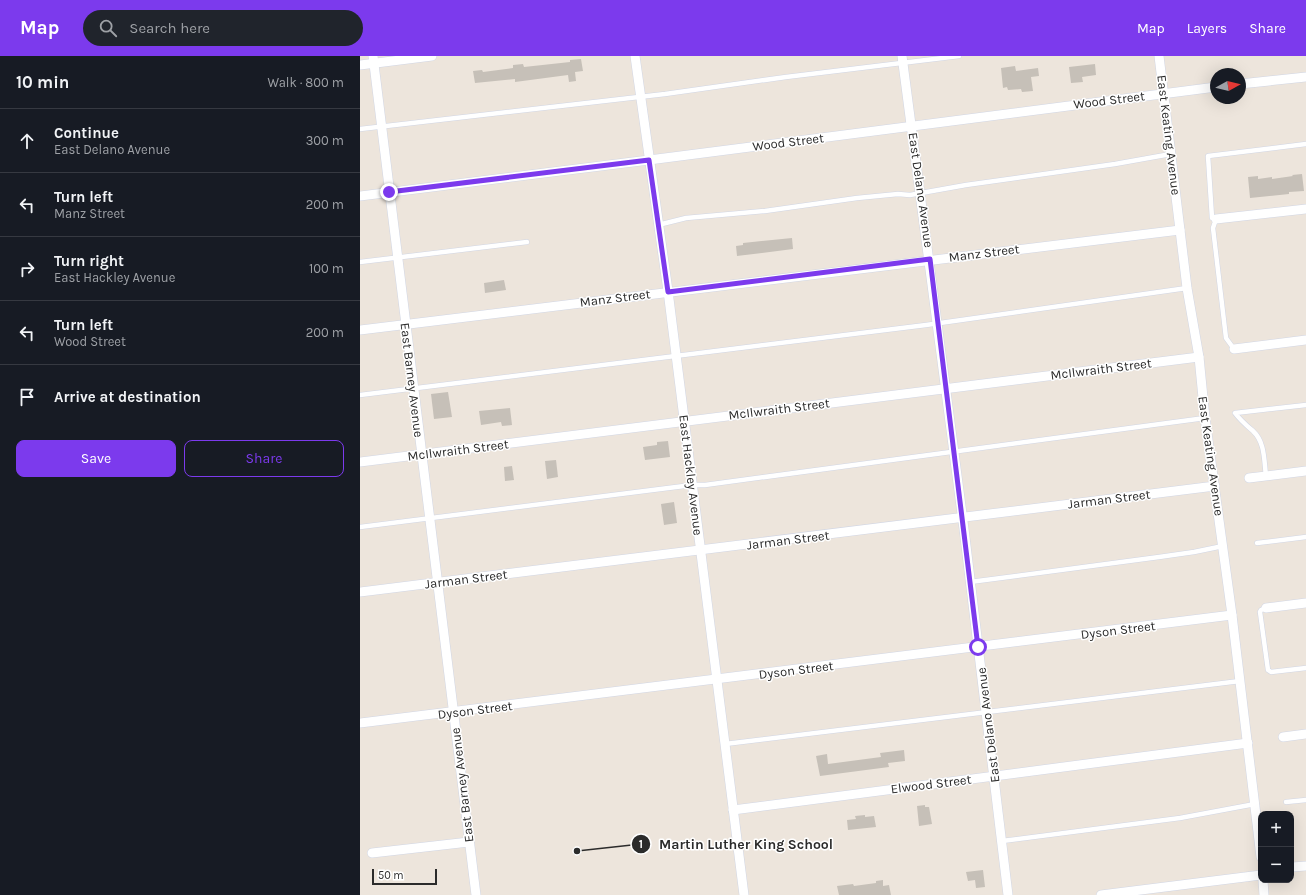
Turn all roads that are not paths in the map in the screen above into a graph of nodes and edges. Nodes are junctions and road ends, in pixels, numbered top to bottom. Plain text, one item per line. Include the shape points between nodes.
1 (432, 56) edge
2 (636, 56) edge
3 (959, 56) edge
4 (1159, 56) edge
5 (903, 59) edge
6 (373, 60) edge
7 (360, 65) edge
8 (1306, 77) edge
9 (1246, 83) edge
10 (1210, 88) edge
11 (1164, 93) junction
12 (641, 96) junction
13 (912, 126) junction
14 (381, 127) junction
15 (360, 129) edge
16 (1306, 144) edge
17 (1171, 154) junction
18 (649, 160) junction
19 (389, 192) junction
20 (921, 193) junction
21 (360, 196) edge
22 (1306, 209) edge
23 (1216, 220) junction
24 (658, 225) junction
25 (1180, 230) junction
26 (527, 242) dead end
27 (397, 257) junction
28 (930, 259) junction
29 (360, 262) edge
30 (1187, 288) junction
31 (668, 292) junction
32 (938, 324) junction
33 (406, 325) junction
34 (360, 330) edge
35 (1306, 340) edge
36 (1234, 348) joint
37 (676, 356) junction
38 (1199, 357) junction
39 (946, 388) junction
40 (413, 389) junction
41 (360, 395) edge
42 (1306, 405) edge
43 (1205, 418) junction
44 (684, 421) junction
45 (954, 452) junction
46 (422, 454) junction
47 (360, 462) edge
48 (1306, 471) edge
49 (1266, 476) junction
50 (1249, 478) dead end
51 (692, 486) junction
52 (1215, 486) junction
53 (430, 518) junction
54 (962, 518) junction
55 (360, 527) edge
56 (1306, 537) edge
57 (1257, 543) dead end
58 (1223, 546) junction
59 (700, 550) junction
60 (970, 582) junction
61 (437, 583) junction
62 (360, 592) edge
63 (1306, 603) edge
64 (1266, 608) joint
65 (1232, 615) junction
66 (978, 647) junction
67 (1306, 668) edge
68 (717, 680) junction
69 (1240, 681) junction
70 (453, 712) junction
71 (986, 712) junction
72 (360, 723) edge
73 (1306, 734) edge
74 (1283, 737) dead end
75 (1248, 743) junction
76 (725, 744) junction
77 (994, 776) junction
78 (1306, 800) edge
79 (1286, 802) dead end
80 (1255, 804) junction
81 (733, 810) junction
82 (469, 842) junction
83 (1002, 842) junction
84 (1260, 847) edge
85 (372, 853) dead end
86 (1306, 866) edge
87 (1294, 867) edge
88 (1258, 875) edge
89 (1263, 883) edge
90 (476, 895) edge
91 (744, 895) edge
92 (1008, 895) edge
93 (1101, 895) edge
94 (1264, 895) edge

1 - 6 street
2 - 12 street, East Hackley Avenue
3 - 5 lane
4 - 11 street, East Keating Avenue
5 - 12 lane
5 - 13 street, East Delano Avenue
6 - 7 street
6 - 14 street, East Barney Avenue
8 - 9 street
10 - 11 street, Wood Street
11 - 13 street, Wood Street
11 - 17 street, East Keating Avenue
12 - 14 lane
12 - 18 street, East Hackley Avenue
13 - 18 street, Wood Street
13 - 20 street, East Delano Avenue
14 - 15 lane
14 - 19 street, East Barney Avenue
16 - 23 lane via 1208,156 1212,218
17 - 20 lane
17 - 25 street, East Keating Avenue
18 - 19 street, Wood Street
18 - 24 street, East Hackley Avenue
19 - 21 street, Wood Street
19 - 27 street, East Barney Avenue
20 - 24 lane via 686,218
20 - 28 street, East Delano Avenue
22 - 23 street
23 - 36 lane via 1212,228 1222,315 1226,338
24 - 31 street, East Hackley Avenue
25 - 28 street, Manz Street
25 - 30 street, East Keating Avenue
26 - 27 lane
27 - 29 lane
27 - 33 street, East Barney Avenue
28 - 31 street, Manz Street
28 - 32 street, East Delano Avenue
30 - 32 lane
30 - 38 street, East Keating Avenue
31 - 33 street, Manz Street
31 - 37 street, East Hackley Avenue
32 - 37 lane
32 - 39 street, East Delano Avenue
33 - 34 street, Manz Street
33 - 40 street, East Barney Avenue
35 - 36 street
37 - 40 lane
37 - 44 street, East Hackley Avenue
38 - 39 street, McIlwraith Street
38 - 43 street, East Keating Avenue
39 - 44 street, McIlwraith Street
39 - 45 street, East Delano Avenue
40 - 41 lane
40 - 46 street, East Barney Avenue
42 - 49 lane via 1235,413 1262,443
43 - 45 lane
43 - 52 street, East Keating Avenue
44 - 46 street, McIlwraith Street
44 - 51 street, East Hackley Avenue
45 - 51 lane
45 - 54 street, East Delano Avenue
46 - 47 street, McIlwraith Street
46 - 53 street, East Barney Avenue
48 - 49 street
49 - 50 street
51 - 53 lane
51 - 59 street, East Hackley Avenue
52 - 54 street, Jarman Street
52 - 58 street, East Keating Avenue
53 - 55 lane
53 - 61 street, East Barney Avenue
54 - 59 street, Jarman Street
54 - 60 street, East Delano Avenue
56 - 57 lane
58 - 60 lane
58 - 65 street, East Keating Avenue
59 - 61 street, Jarman Street
59 - 68 street, East Hackley Avenue
60 - 66 street, East Delano Avenue
61 - 62 street, Jarman Street
61 - 70 street, East Barney Avenue
63 - 64 street
64 - 67 lane via 1260,612 1268,670 1271,672
65 - 66 street, Dyson Street
65 - 69 street, East Keating Avenue
66 - 68 street, Dyson Street
66 - 71 street, East Delano Avenue
68 - 70 street, Dyson Street
68 - 76 street, East Hackley Avenue
69 - 71 lane
69 - 75 street, East Keating Avenue
70 - 72 street, Dyson Street
70 - 82 street, East Barney Avenue
71 - 76 lane
71 - 77 street, East Delano Avenue
73 - 74 street
75 - 77 street, Elwood Street
75 - 80 street, East Keating Avenue
76 - 81 street, East Hackley Avenue
77 - 81 street, Elwood Street
77 - 83 street, East Delano Avenue
78 - 79 lane
80 - 83 lane via 1180,818
80 - 84 street, East Keating Avenue
81 - 91 street, East Hackley Avenue
82 - 85 street
82 - 90 street, East Barney Avenue
83 - 92 street, East Delano Avenue
86 - 87 street
88 - 93 street
89 - 94 street

